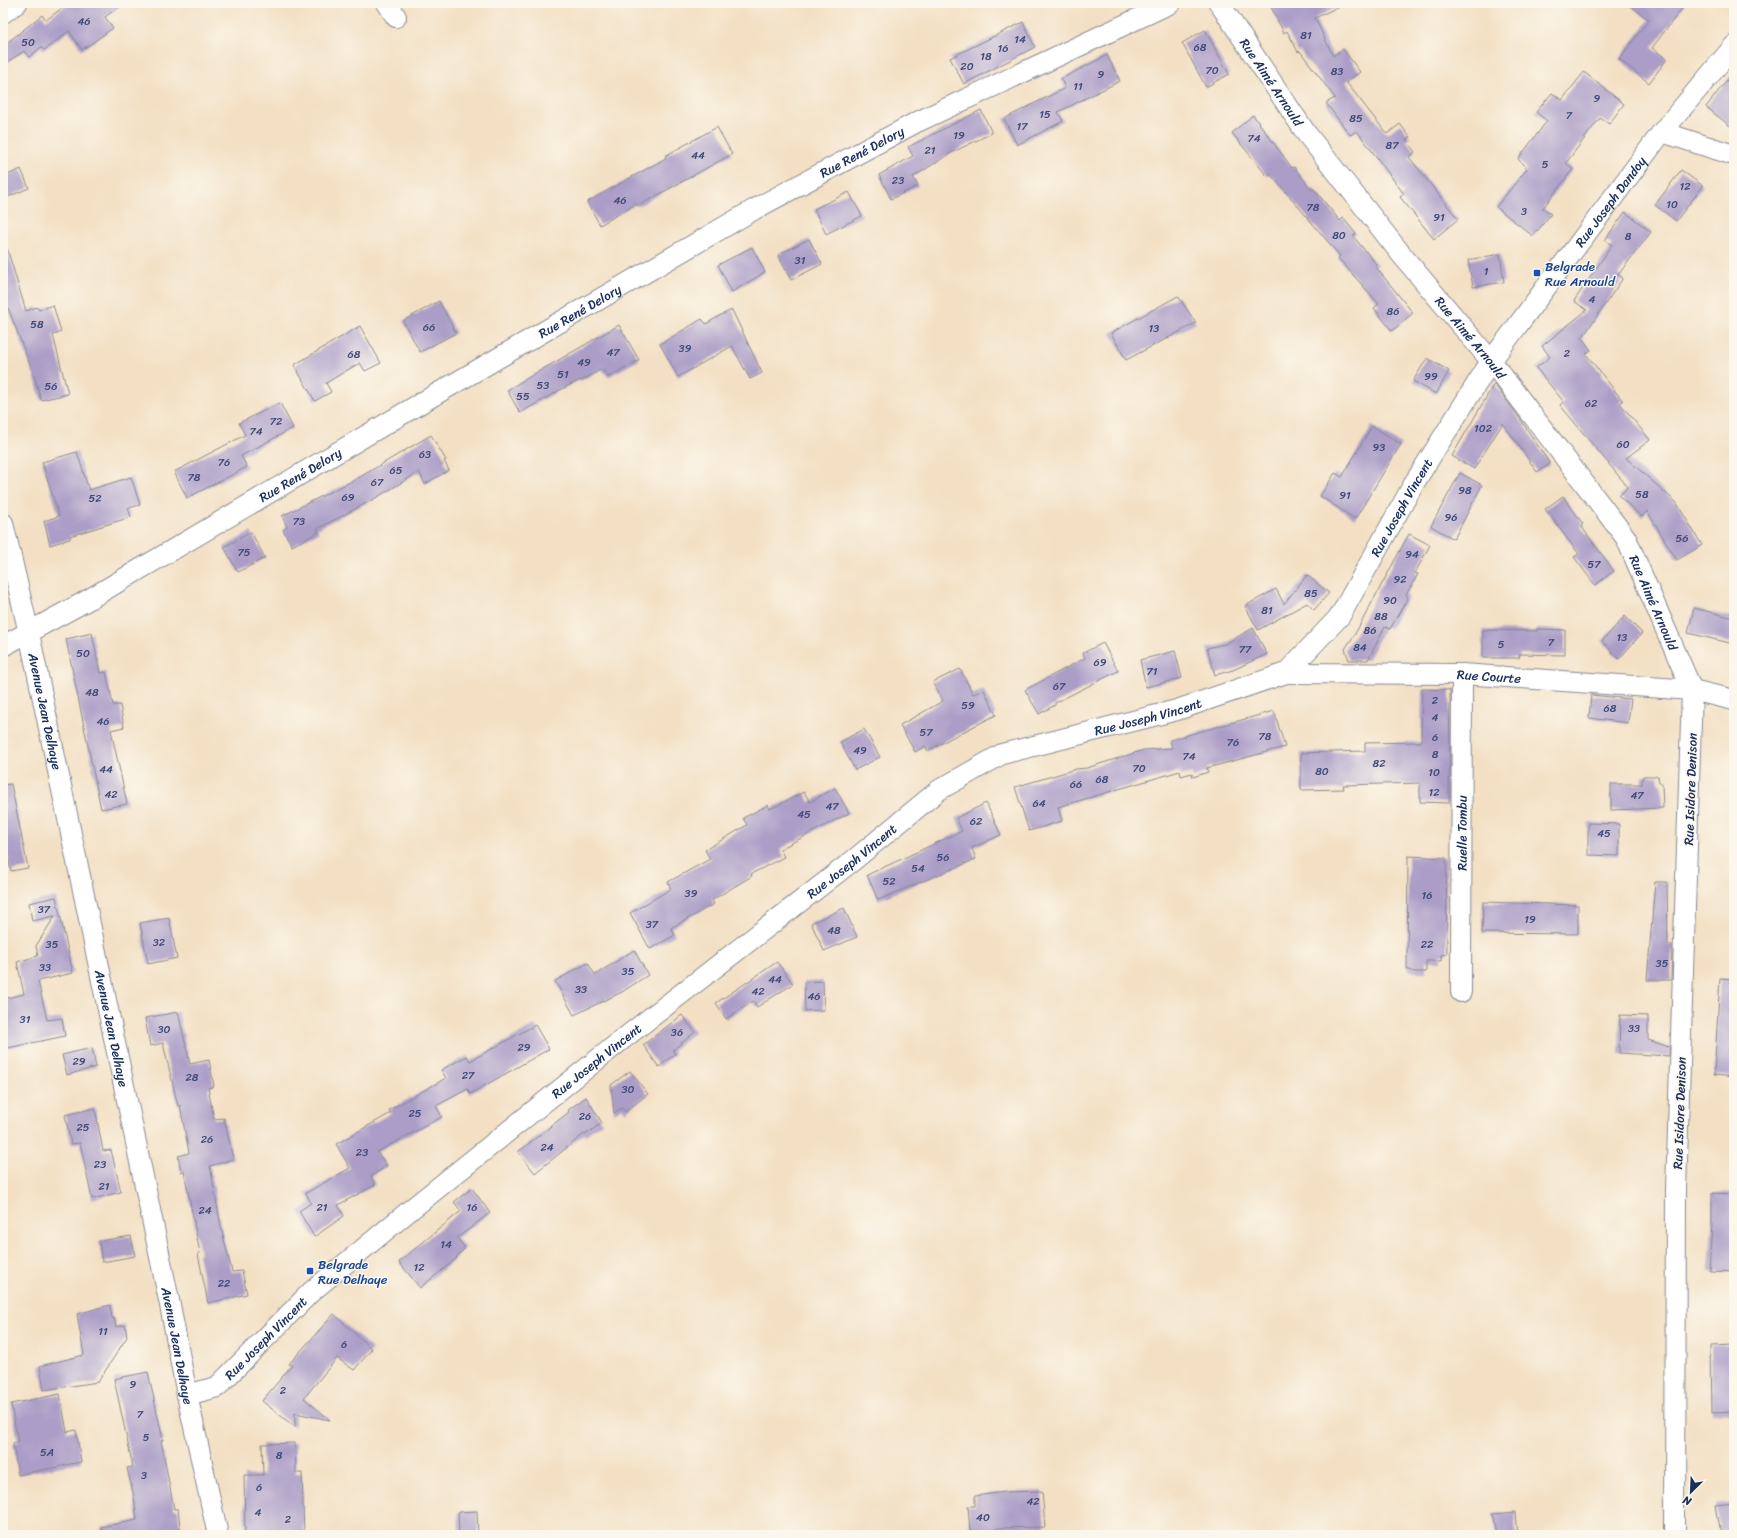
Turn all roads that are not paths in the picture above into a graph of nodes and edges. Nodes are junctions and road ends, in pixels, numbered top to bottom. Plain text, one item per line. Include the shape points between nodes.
1 (17, 3) edge
2 (1171, 3) edge
3 (1219, 3) edge
4 (3, 13) edge
5 (1734, 46) edge
6 (1662, 132) junction
7 (1734, 155) edge
8 (1491, 361) junction
9 (3, 523) edge
10 (29, 633) junction
11 (3, 646) edge
12 (1286, 673) junction
13 (1462, 674) junction
14 (1692, 690) junction
15 (1734, 700) edge
16 (1461, 992) dead end
17 (187, 1395) junction
18 (218, 1535) edge
19 (1675, 1535) edge

1 - 4 street
2 - 10 street, Rue René Delory via 915,123 755,209
3 - 8 street, Rue Aimé Arnould via 1306,133 1401,254
5 - 6 street, Rue Joseph Dandoy
6 - 7 street
6 - 8 street, Rue Joseph Dandoy
8 - 12 street, Rue Joseph Vincent via 1416,480 1340,616
8 - 14 street, Rue Aimé Arnould via 1626,538
9 - 10 street, Avenue Jean Delhaye
10 - 11 street, Rue René Delory
10 - 17 street, Avenue Jean Delhaye
12 - 13 street, Rue Courte
12 - 17 street, Rue Joseph Vincent via 1177,710 1002,754 939,790 855,859 623,1039 311,1292 217,1387
13 - 14 street, Rue Courte
13 - 16 street, Ruelle Tombu
14 - 15 street, Rue Courte
14 - 19 street, Rue Isidore Denison via 1676,1190
17 - 18 street, Avenue Jean Delhaye

